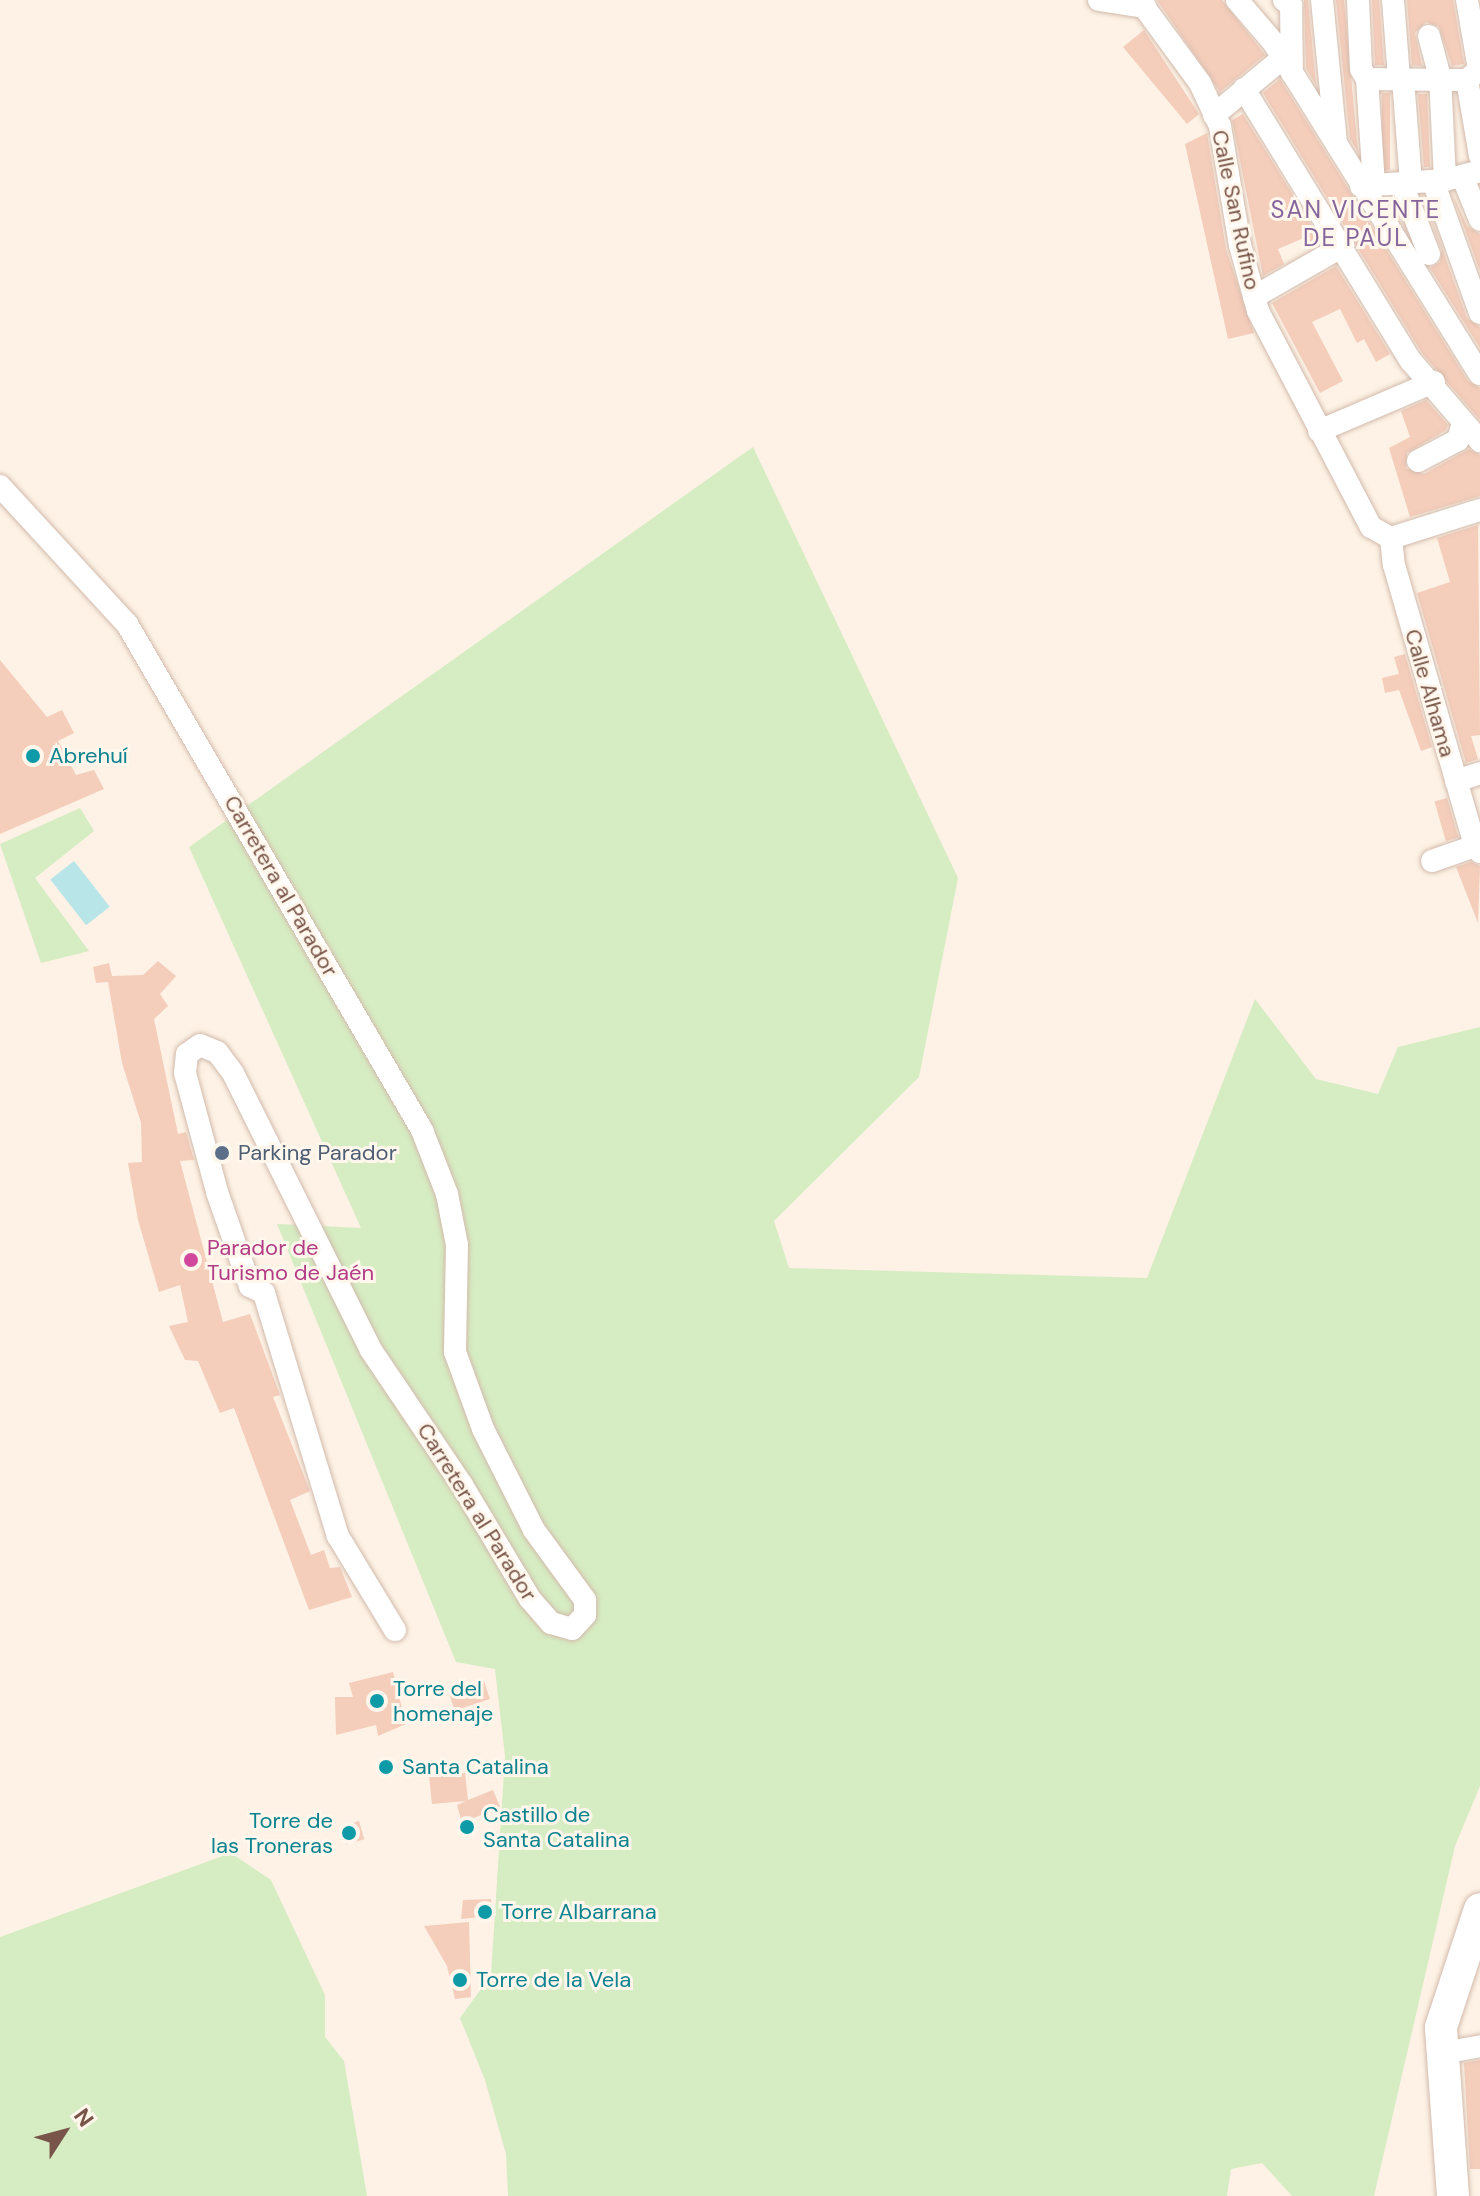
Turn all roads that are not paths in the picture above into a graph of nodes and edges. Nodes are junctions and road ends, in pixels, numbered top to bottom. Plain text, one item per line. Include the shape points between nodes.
1 (1099, 0) edge
2 (1237, 0) edge
3 (1284, 0) edge
4 (1322, 0) edge
5 (1358, 0) edge
6 (1393, 0) edge
7 (1467, 0) edge
8 (1142, 3) edge
9 (1258, 11) edge
10 (1429, 36) dead end
11 (1287, 66) junction
12 (1364, 74) junction
13 (1440, 77) junction
14 (1401, 78) junction
15 (1467, 80) junction
16 (1244, 89) junction
17 (1214, 115) junction
18 (1336, 148) junction
19 (1480, 156) edge
20 (1439, 179) edge
21 (1367, 185) junction
22 (1480, 220) edge
23 (1343, 246) junction
24 (1429, 254) dead end
25 (1254, 297) junction
26 (1480, 313) edge
27 (1480, 374) edge
28 (1434, 382) junction
29 (1463, 423) junction
30 (1319, 431) junction
31 (1480, 441) edge
32 (1418, 461) dead end
33 (0, 486) edge
34 (1480, 510) edge
35 (1391, 538) junction
36 (1480, 773) edge
37 (1456, 781) junction
38 (1478, 849) edge
39 (1432, 861) dead end
40 (395, 1630) dead end
41 (1480, 1909) edge
42 (1480, 1955) edge
43 (1453, 1988) junction
44 (1480, 2046) edge
45 (1442, 2053) junction
46 (1453, 2196) edge

1 - 8 street
2 - 9 street
3 - 11 street via 1291,5
4 - 18 street
5 - 12 street
6 - 14 street
7 - 15 street via 1479,70
8 - 17 street, Calle San Rufino via 1200,83
9 - 11 street
10 - 13 street
11 - 16 street
11 - 18 street
12 - 14 street
12 - 21 street
13 - 14 street
13 - 15 street
13 - 20 street
14 - 20 street
15 - 19 street
16 - 17 street
16 - 23 street
17 - 25 street, Calle San Rufino
18 - 21 street
20 - 21 street
20 - 22 street
20 - 24 street
20 - 26 street
21 - 27 street
23 - 25 street via 1304,273
23 - 28 street via 1411,361
25 - 30 street, Calle San Rufino
28 - 29 street
28 - 30 street
29 - 31 street
29 - 32 street via 1458,440
30 - 35 street, Calle San Rufino via 1371,527
33 - 40 street, Carretera al Parador via 127,624 422,1130 447,1194 457,1245 455,1352 483,1429 534,1530 585,1600 585,1615 572,1629 551,1623 530,1599 462,1485 371,1350 233,1073 217,1052 200,1045 187,1054 185,1073 217,1192 250,1286 264,1293 338,1536
34 - 35 street
35 - 37 street, Calle Alhama via 1394,565
36 - 37 street
37 - 38 street, Calle Alhama
38 - 39 street
41 - 43 main road
42 - 43 street via 1470,1975
43 - 45 main road via 1441,2027
44 - 45 street
45 - 46 main road

